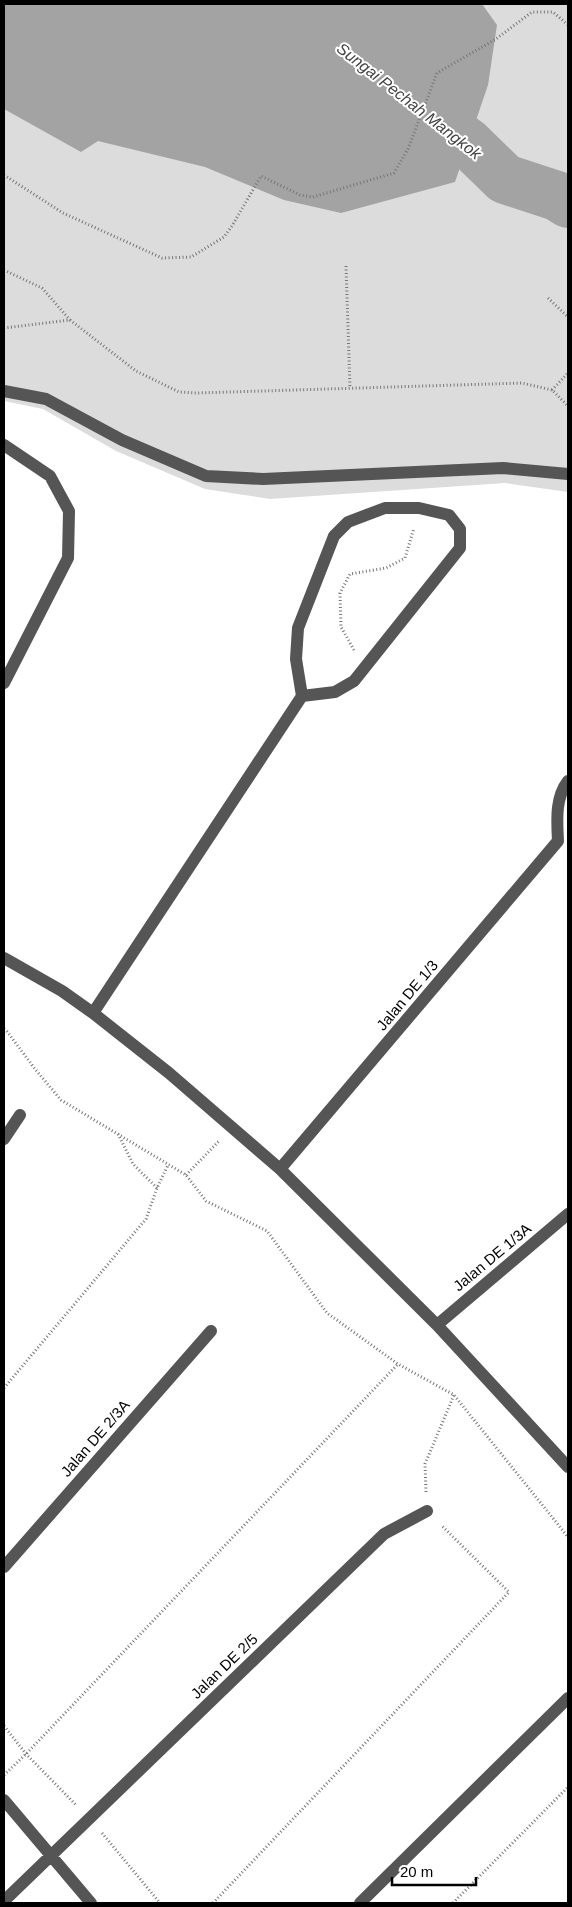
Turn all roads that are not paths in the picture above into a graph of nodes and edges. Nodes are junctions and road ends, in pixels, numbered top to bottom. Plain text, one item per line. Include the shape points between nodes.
1 (4, 391) edge
2 (4, 445) edge
3 (568, 474) edge
4 (4, 683) edge
5 (302, 696) junction
6 (568, 781) edge
7 (563, 842) edge
8 (4, 958) edge
9 (93, 1013) junction
10 (20, 1115) dead end
11 (4, 1139) edge
12 (280, 1169) junction
13 (568, 1214) edge
14 (437, 1325) junction
15 (211, 1331) dead end
16 (568, 1467) edge
17 (427, 1511) road end
18 (4, 1567) edge
19 (568, 1698) edge
20 (4, 1800) edge
21 (51, 1856) junction
22 (4, 1901) edge
23 (91, 1903) edge
24 (360, 1903) edge

1 - 3 street via 46,399 122,440 206,476 263,479 503,468
2 - 4 street via 50,476 69,511 68,558
5 - 5 street via 296,659 298,628 334,536 348,522 385,508 419,508 449,515 460,529 460,548 354,681 335,692
5 - 9 street
6 - 7 street, Jalan DE 1/3 via 557,809
7 - 12 street, Jalan DE 1/3
8 - 9 street
9 - 12 street via 169,1073
10 - 11 street
12 - 14 street
13 - 14 street, Jalan DE 1/3A
14 - 16 street
15 - 18 street, Jalan DE 2/3A
17 - 21 street, Jalan DE 2/5 via 384,1534
19 - 24 street
20 - 21 street
21 - 22 street, Jalan DE 2/5
21 - 23 street

